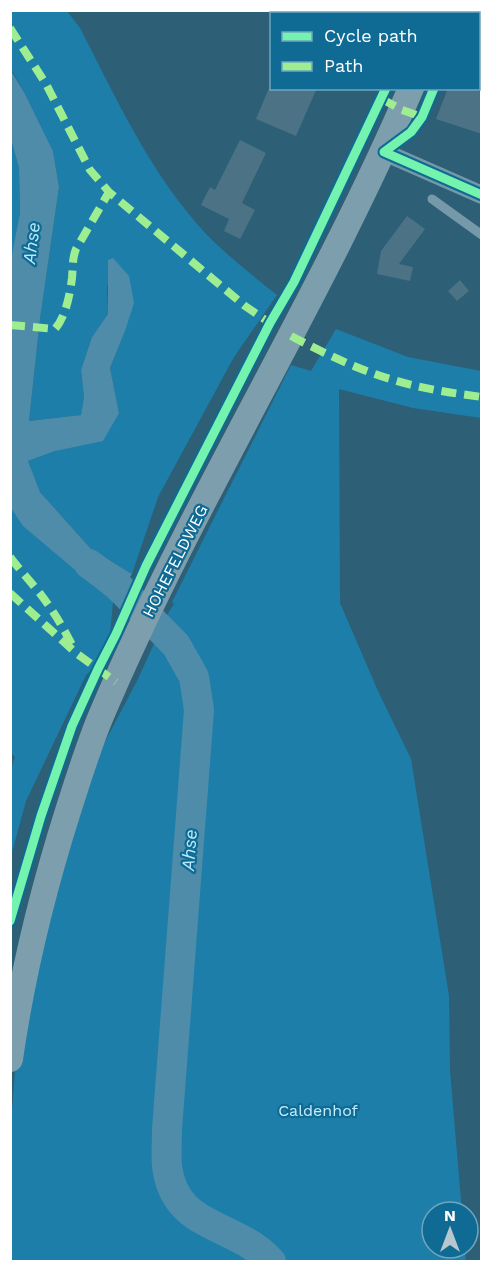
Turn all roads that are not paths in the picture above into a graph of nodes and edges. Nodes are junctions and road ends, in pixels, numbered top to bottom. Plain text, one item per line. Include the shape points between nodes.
1 (410, 90) edge
2 (384, 152) junction
3 (482, 195) edge
4 (432, 199) dead end
5 (482, 235) edge
6 (10, 1059) edge

1 - 2 main road, HOHEFELDWEG
2 - 3 street
2 - 6 main road, HOHEFELDWEG via 166,576 100,719 52,861 32,938
4 - 5 lane

